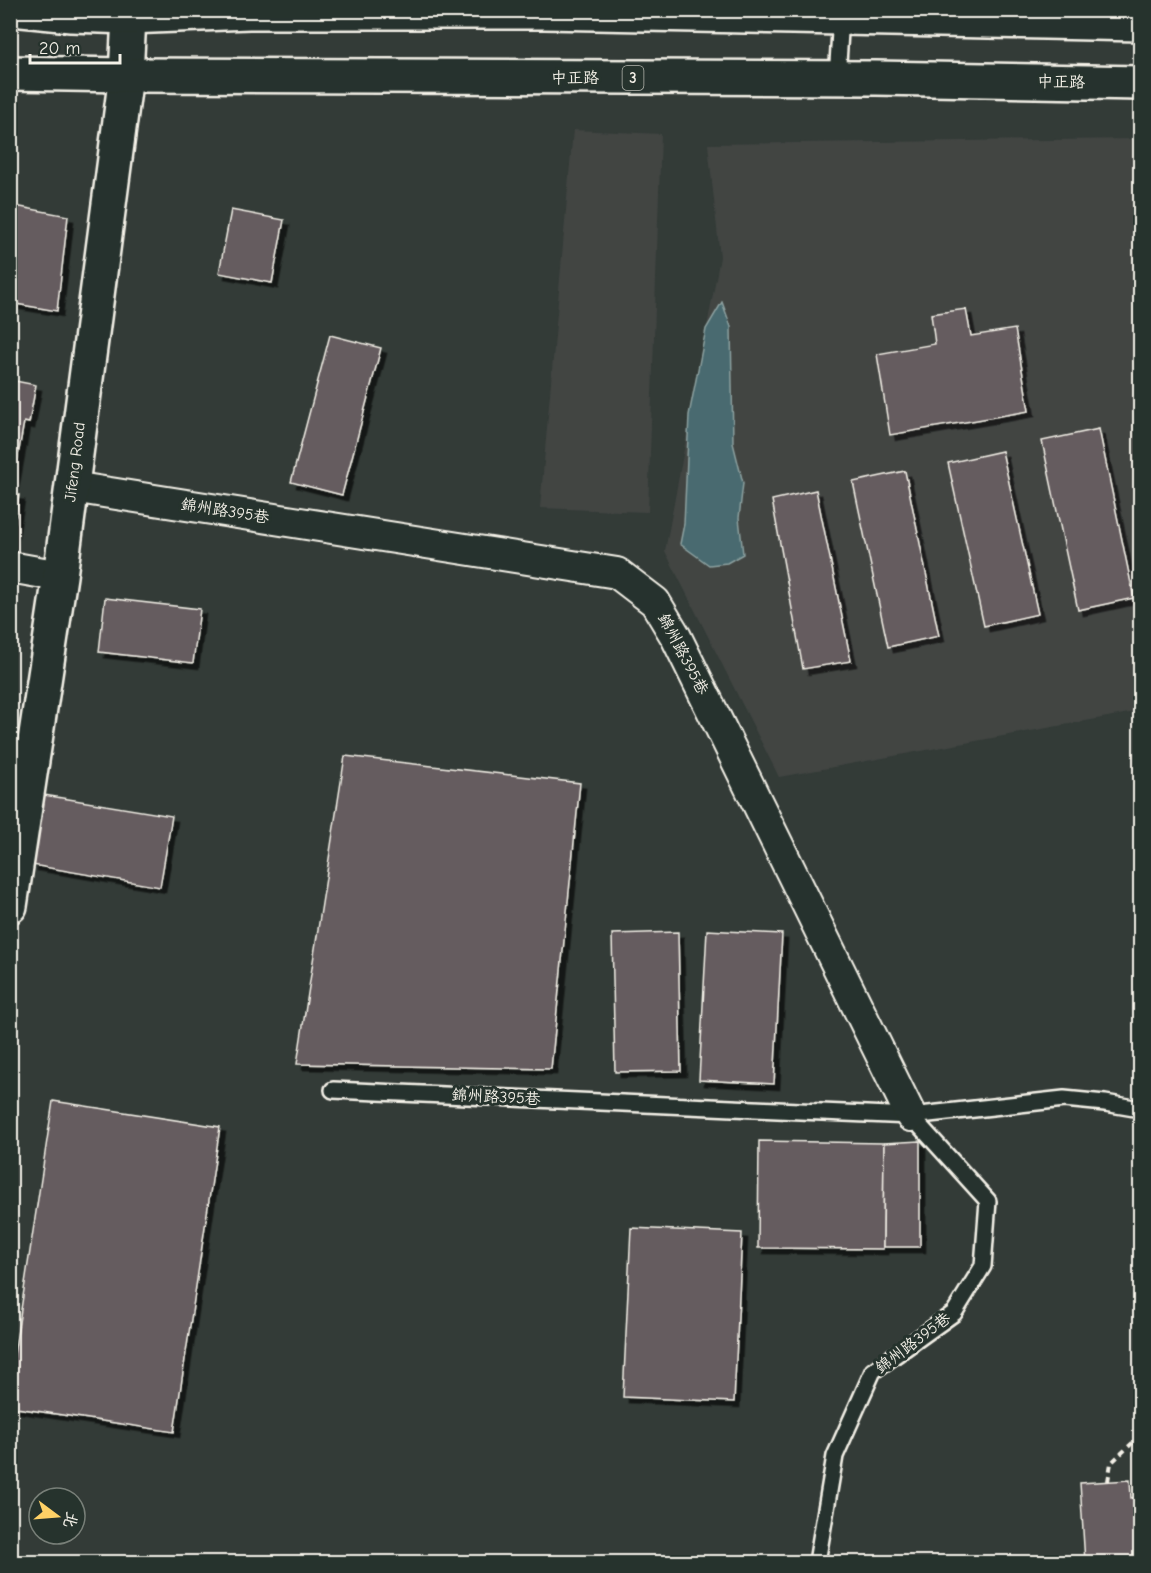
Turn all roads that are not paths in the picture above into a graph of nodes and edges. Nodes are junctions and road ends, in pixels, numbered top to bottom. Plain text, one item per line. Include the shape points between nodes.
1 (21, 10) edge
2 (544, 11) edge
3 (71, 13) edge
4 (841, 15) edge
5 (129, 17) junction
6 (1140, 24) edge
7 (10, 73) edge
8 (126, 75) junction
9 (837, 79) junction
10 (1140, 83) edge
11 (72, 487) junction
12 (10, 567) edge
13 (60, 576) junction
14 (21, 776) edge
15 (10, 906) edge
16 (333, 1090) dead end
17 (1140, 1109) edge
18 (911, 1116) junction
19 (817, 1563) edge

1 - 3 main road
2 - 4 main road
2 - 5 main road via 249,12
3 - 5 main road
4 - 6 main road
4 - 9 lane
5 - 8 main road, Jifeng Road
7 - 8 main road, 中正路 / 3
8 - 9 main road, 中正路 / 3
8 - 11 main road, Jifeng Road
9 - 10 main road, 中正路 / 3
11 - 13 main road, Jifeng Road
11 - 18 street, 錦州路395巷 via 617,573 655,602 676,637
12 - 13 street
13 - 14 main road, Jifeng Road
14 - 15 main road, Jifeng Road
16 - 18 lane, 錦州路395巷
17 - 18 lane, 錦州路395巷 via 1064,1100
18 - 19 lane, 錦州路395巷 via 988,1201 983,1266 954,1313 873,1371 835,1456

